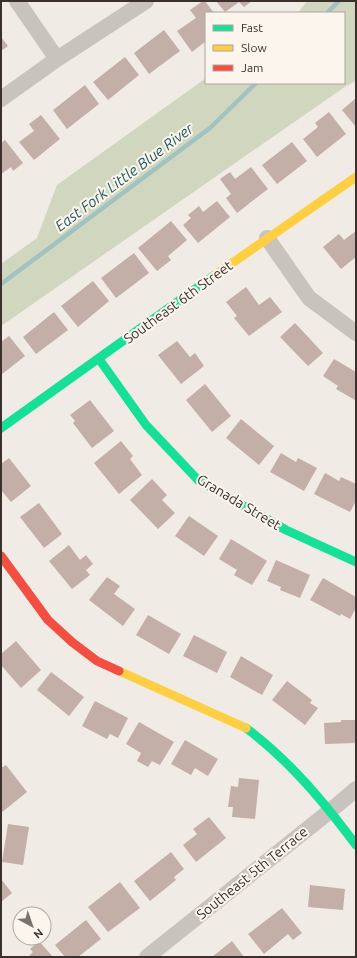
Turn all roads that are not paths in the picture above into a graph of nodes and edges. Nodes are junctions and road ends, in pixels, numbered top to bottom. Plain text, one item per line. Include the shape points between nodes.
1 (17, 1) edge
2 (146, 1) edge
3 (57, 59) junction
4 (1, 99) edge
5 (356, 177) edge
6 (267, 238) junction
7 (356, 333) edge
8 (99, 359) junction
9 (1, 428) edge
10 (1, 556) edge
11 (356, 562) edge
12 (356, 788) edge
13 (330, 811) junction
14 (356, 845) edge
15 (147, 957) edge

1 - 3 street
2 - 3 street
3 - 4 street
5 - 6 street, Southeast 6th Street
6 - 7 street via 309,298
6 - 8 street, Southeast 6th Street
8 - 9 street, Southeast 6th Street
8 - 11 street, Granada Street via 146,425 198,480 286,530
10 - 13 street via 48,620 72,642 97,661 242,725 266,742 286,761
12 - 13 street, Southeast 5th Terrace
13 - 14 street
13 - 15 street, Southeast 5th Terrace

